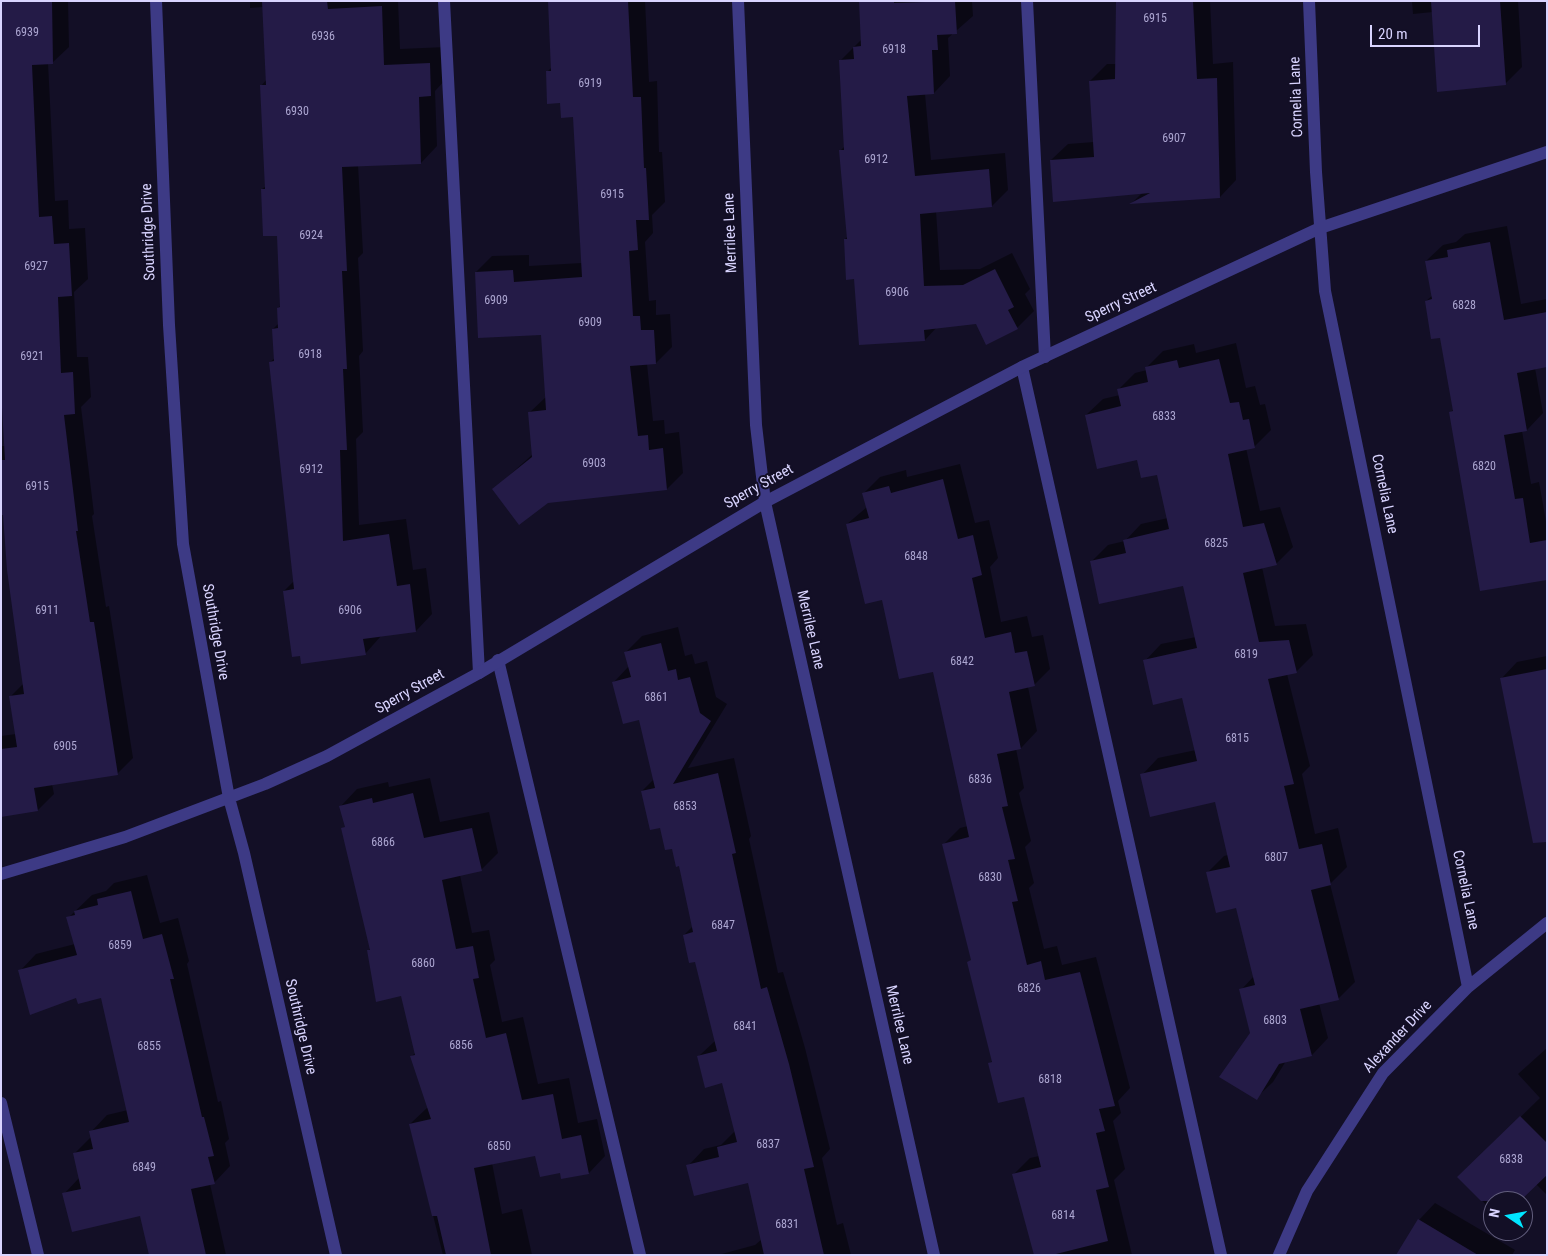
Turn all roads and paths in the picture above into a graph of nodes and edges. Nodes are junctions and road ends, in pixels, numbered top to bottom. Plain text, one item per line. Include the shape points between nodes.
1 (156, 1) edge
2 (444, 1) edge
3 (738, 1) edge
4 (1027, 1) edge
5 (1309, 1) edge
6 (1547, 152) edge
7 (1320, 228) junction
8 (1044, 357) junction
9 (1022, 367) junction
10 (765, 502) junction
11 (498, 660) junction
12 (479, 673) junction
13 (229, 798) junction
14 (1, 874) edge
15 (1547, 923) edge
16 (1468, 987) junction
17 (1, 1102) edge
18 (38, 1255) edge
19 (336, 1255) edge
20 (640, 1255) edge
21 (934, 1255) edge
22 (1221, 1255) edge
23 (1279, 1255) edge

1 - 13 street, Southridge Drive via 169,325 183,544
2 - 12 street
3 - 10 street, Merrilee Lane via 756,425
4 - 8 street
5 - 7 street, Cornelia Lane
6 - 7 street, Sperry Street
7 - 8 street, Sperry Street
7 - 16 street, Cornelia Lane via 1325,291
8 - 9 street, Sperry Street
9 - 10 street, Sperry Street
9 - 22 street
10 - 11 street, Sperry Street
10 - 21 street, Merrilee Lane
11 - 12 street, Sperry Street
11 - 20 street
12 - 13 street, Sperry Street via 327,756
13 - 14 street, Sperry Street via 125,837
13 - 19 street, Southridge Drive
15 - 16 street, Alexander Drive
16 - 23 street, Alexander Drive via 1382,1073 1307,1191
17 - 18 street

